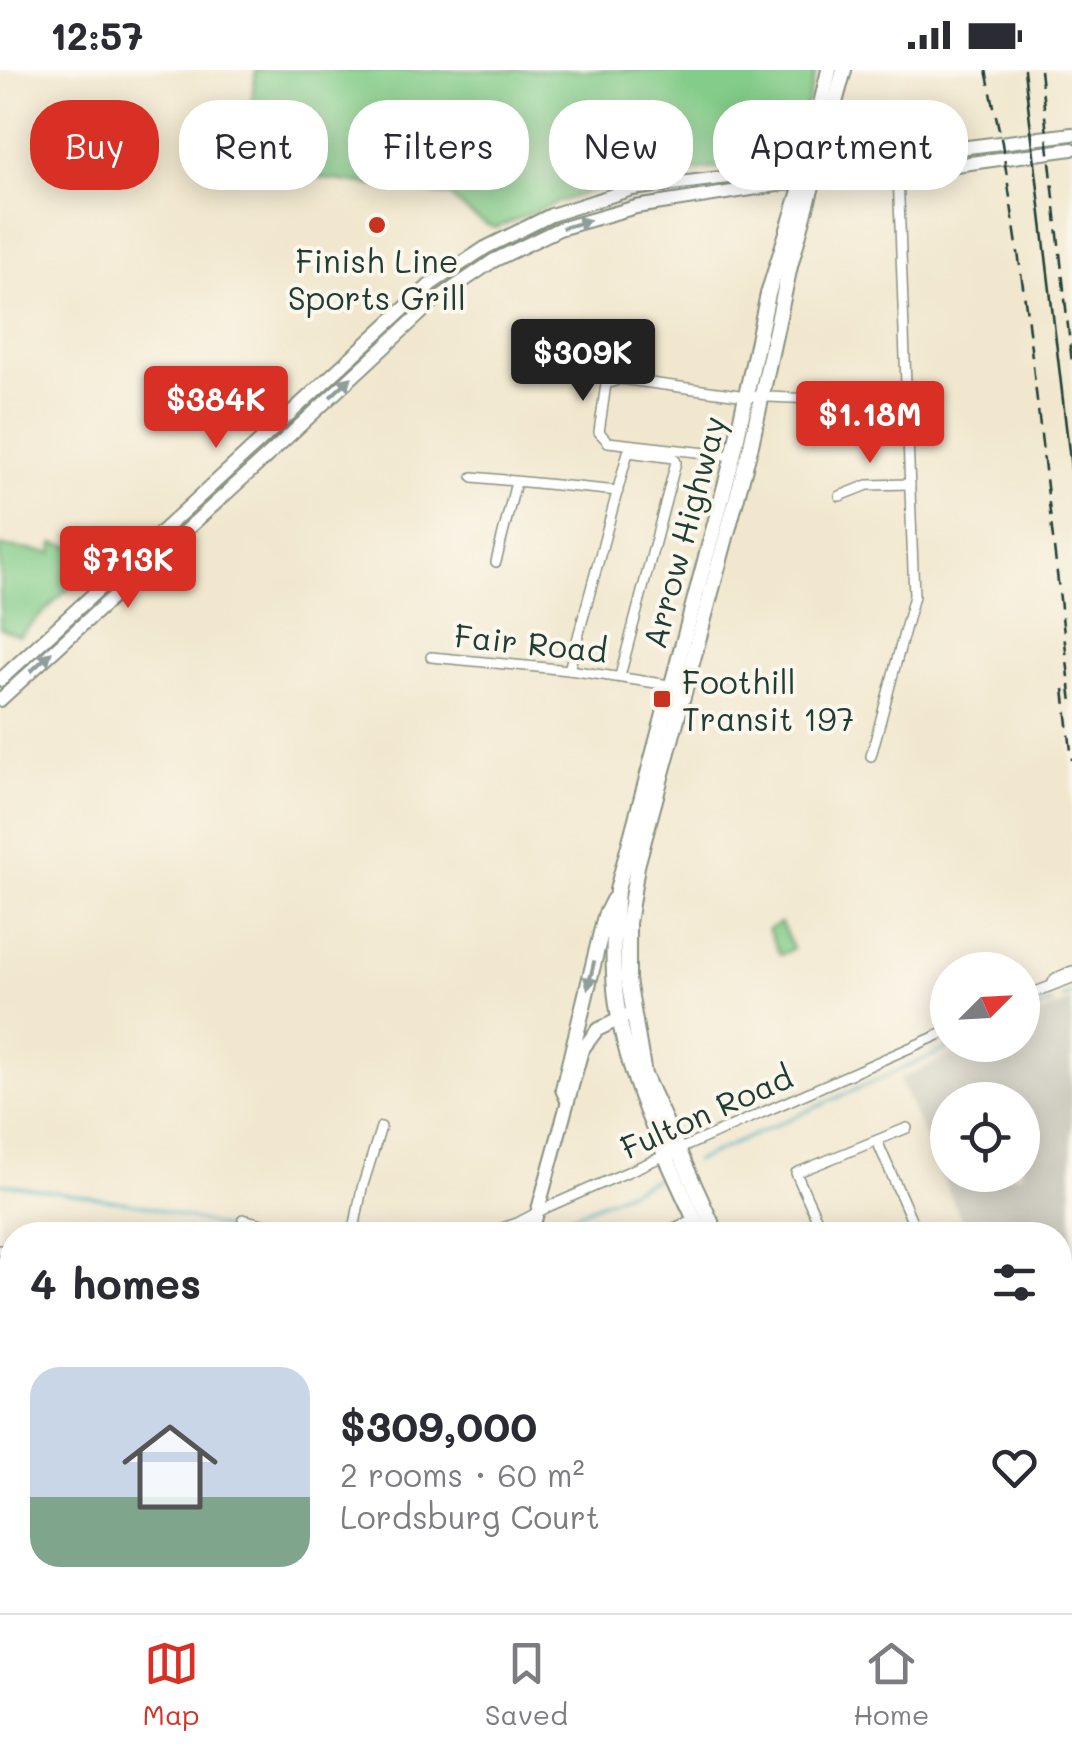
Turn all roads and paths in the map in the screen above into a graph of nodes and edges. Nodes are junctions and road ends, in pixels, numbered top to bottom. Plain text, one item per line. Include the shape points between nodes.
1 (830, 70) edge
2 (844, 70) edge
3 (824, 100) edge
4 (834, 100) edge
5 (1072, 134) edge
6 (968, 147) edge
7 (1072, 149) edge
8 (968, 163) edge
9 (713, 182) edge
10 (723, 190) edge
11 (804, 190) edge
12 (899, 190) edge
13 (754, 397) junction
14 (906, 403) junction
15 (733, 456) junction
16 (474, 476) dead end
17 (516, 482) junction
18 (910, 484) junction
19 (618, 490) junction
20 (840, 496) dead end
21 (496, 562) dead end
22 (431, 657) dead end
23 (569, 670) junction
24 (620, 676) junction
25 (0, 680) edge
26 (679, 686) junction
27 (0, 700) edge
28 (871, 756) dead end
29 (624, 891) junction
30 (1072, 975) edge
31 (1040, 989) edge
32 (626, 1016) junction
33 (930, 1038) edge
34 (567, 1098) junction
35 (381, 1128) dead end
36 (907, 1128) dead end
37 (877, 1141) junction
38 (672, 1153) junction
39 (537, 1212) junction
40 (243, 1219) dead end
41 (694, 1219) junction
42 (254, 1222) edge
43 (356, 1222) edge
44 (518, 1222) edge
45 (534, 1222) edge
46 (687, 1222) edge
47 (696, 1222) edge
48 (711, 1222) edge
49 (818, 1222) edge
50 (912, 1222) edge

1 - 3 main road, Arrow Highway
2 - 4 main road
5 - 6 main road
7 - 8 main road
9 - 25 main road via 632,189 551,215 431,284
27 -> 10 main road via 433,302 559,229
11 - 13 main road, Arrow Highway via 768,294
12 - 14 street
13 - 14 street
13 - 15 main road, Arrow Highway
13 - 15 street via 620,379 606,384 598,432 608,442
13 - 26 main road via 751,444
14 - 18 street
15 - 26 main road, Arrow Highway
16 - 17 street
17 - 19 street
17 - 21 street
18 - 20 street via 868,485
18 - 28 street via 914,596
19 - 23 street
19 - 24 street via 628,452 674,458
22 - 23 street, Fair Road
23 - 24 street, Fair Road
24 - 26 street, Fair Road
26 - 29 main road, Arrow Highway
29 - 32 main road
29 -> 34 main road via 605,916
30 - 31 street
32 - 34 main road via 597,1030 582,1050
32 - 38 main road via 634,1080
33 - 38 street, Fulton Road
34 - 39 main road
35 - 43 street
36 - 37 street
37 - 49 street via 796,1172
37 - 50 street
38 - 39 street, Fulton Road
38 - 41 main road
38 - 48 main road
39 - 44 street, Fulton Road
39 - 45 main road
40 - 42 street
41 - 46 street
41 - 47 main road

